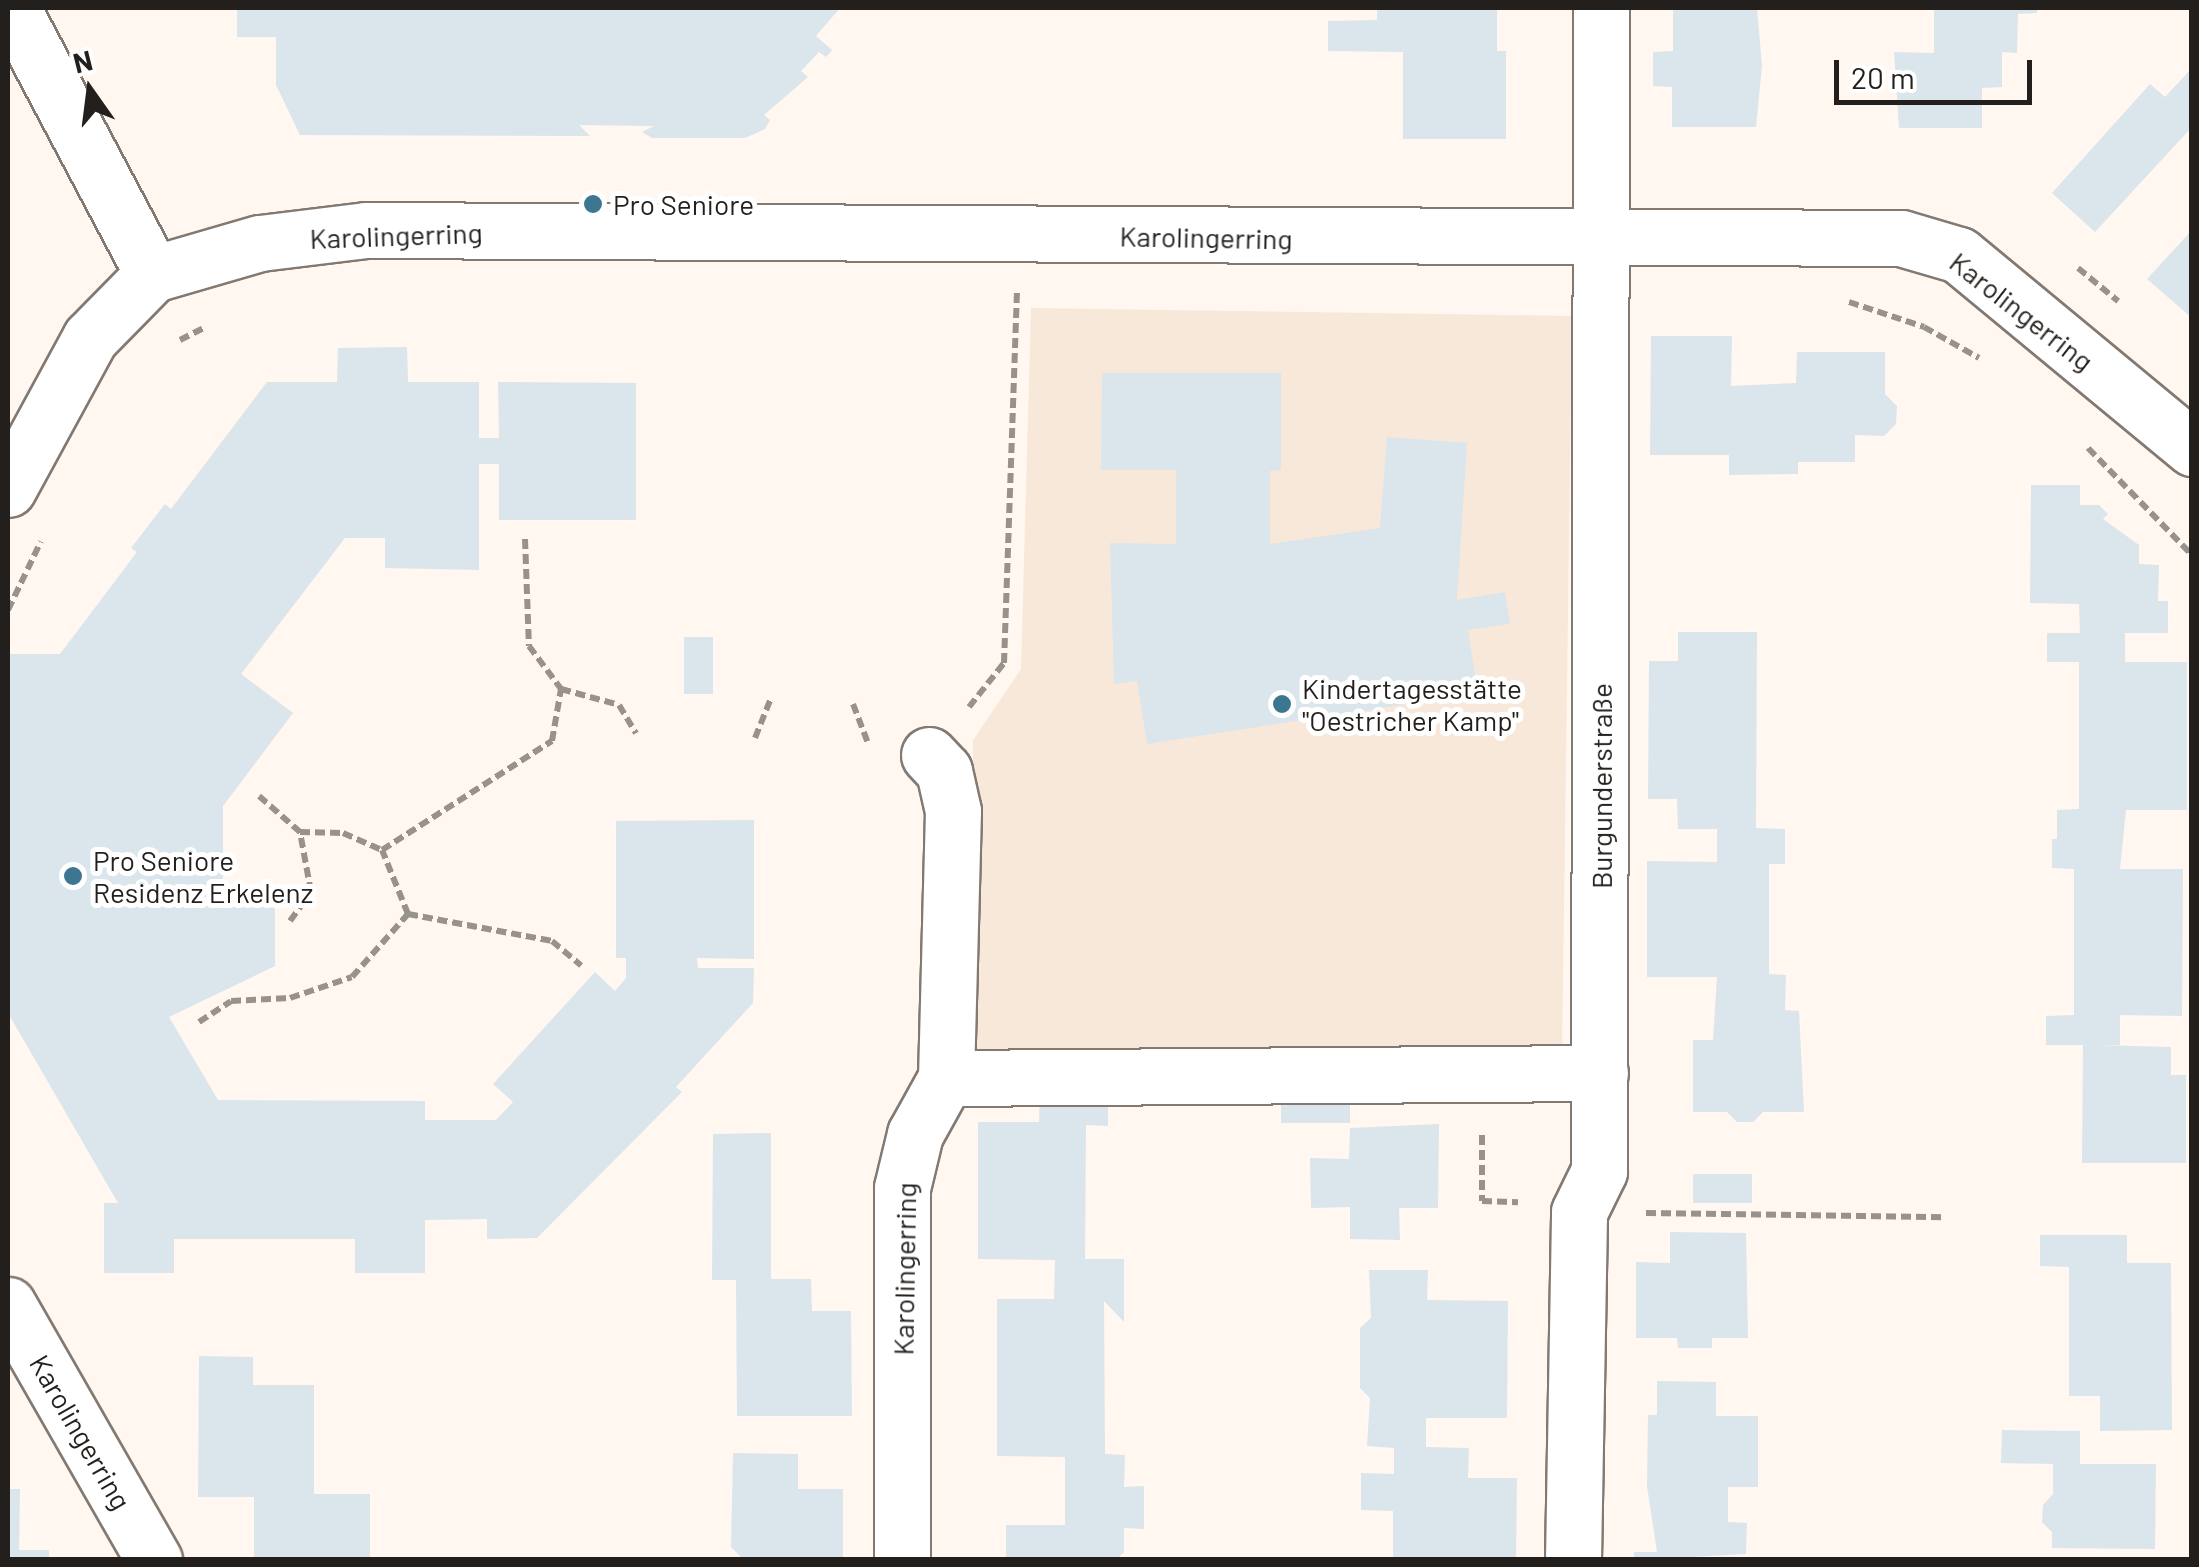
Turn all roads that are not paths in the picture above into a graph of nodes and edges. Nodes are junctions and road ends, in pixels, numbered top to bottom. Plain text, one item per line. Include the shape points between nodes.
1 (12, 8) edge
2 (1601, 8) edge
3 (1604, 235) junction
4 (153, 274) junction
5 (2192, 448) edge
6 (8, 489) edge
7 (929, 755) road end
8 (1600, 1073) junction
9 (946, 1078) junction
10 (8, 1306) edge
11 (154, 1560) edge
12 (902, 1560) edge
13 (1573, 1560) edge

1 - 4 street
2 - 3 street, Burgunderstraße
3 - 4 street, Karolingerring via 1265,240 366,230 260,243
3 - 5 street, Karolingerring via 1901,238 1959,255
3 - 8 street, Burgunderstraße
4 - 6 street, Karolingerring via 90,338
7 - 9 street, Karolingerring via 944,771 952,811
8 - 9 street
8 - 13 street, Burgunderstraße via 1599,1171 1582,1207
9 - 12 street, Karolingerring via 915,1134 902,1188
10 - 11 street, Karolingerring

